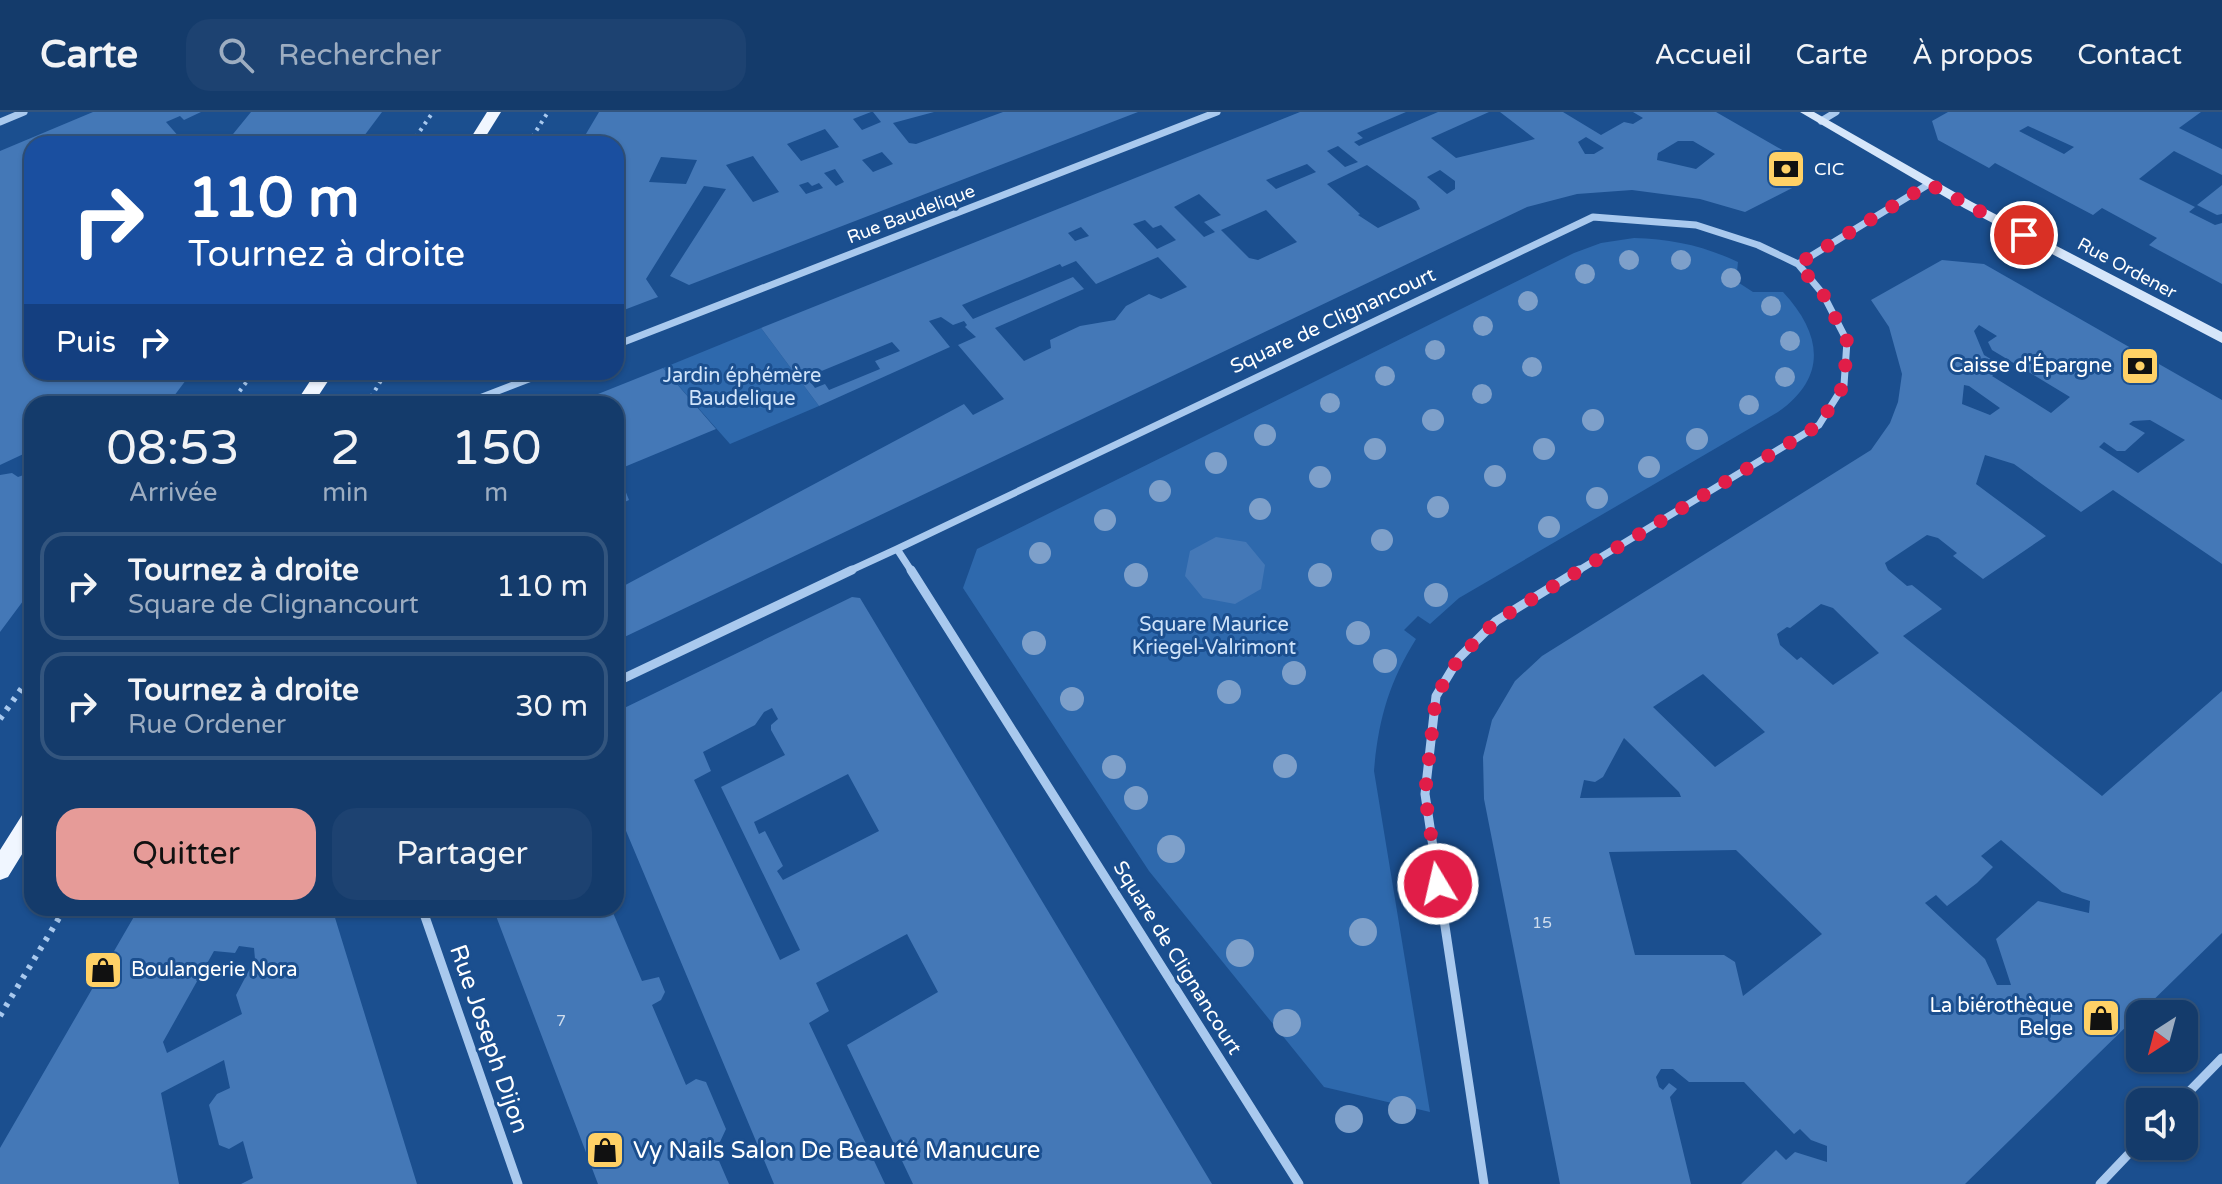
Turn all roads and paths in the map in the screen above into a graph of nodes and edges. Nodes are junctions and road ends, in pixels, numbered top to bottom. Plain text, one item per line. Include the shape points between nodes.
1 (24, 112) edge
2 (433, 112) edge
3 (494, 112) edge
4 (548, 112) edge
5 (1217, 112) edge
6 (1806, 112) edge
7 (1836, 112) edge
8 (1821, 121) junction
9 (0, 122) edge
10 (416, 136) edge
11 (479, 136) edge
12 (533, 136) edge
13 (1929, 184) junction
14 (1798, 264) junction
15 (2222, 338) edge
16 (624, 342) edge
17 (526, 380) edge
18 (485, 396) edge
19 (897, 549) junction
20 (624, 678) edge
21 (24, 685) edge
22 (0, 719) edge
23 (24, 832) edge
24 (0, 870) edge
25 (60, 916) edge
26 (425, 916) edge
27 (0, 1016) edge
28 (2222, 1058) edge
29 (2193, 1088) edge
30 (2126, 1157) edge
31 (518, 1184) edge
32 (1299, 1184) edge
33 (1484, 1184) edge
34 (2100, 1184) edge

1 - 9 street
2 - 10 path
3 - 11 main road
4 - 12 path
5 - 16 street, Rue Baudelique
6 - 8 main road, Rue Ordener
7 - 8 street
8 - 13 main road, Rue Ordener
13 - 14 street
13 - 15 main road, Rue Ordener
14 - 19 street, Square de Clignancourt via 1696,225 1593,217
14 - 33 street, Square de Clignancourt via 1823,294 1847,341 1844,385 1819,425 1496,621 1459,658 1436,696 1425,794
17 - 18 street
19 - 20 street, Square de Clignancourt
19 - 32 street, Square de Clignancourt
21 - 22 path
23 - 24 main road
25 - 27 path
26 - 31 street, Rue Joseph Dijon
28 - 29 street
30 - 34 street

